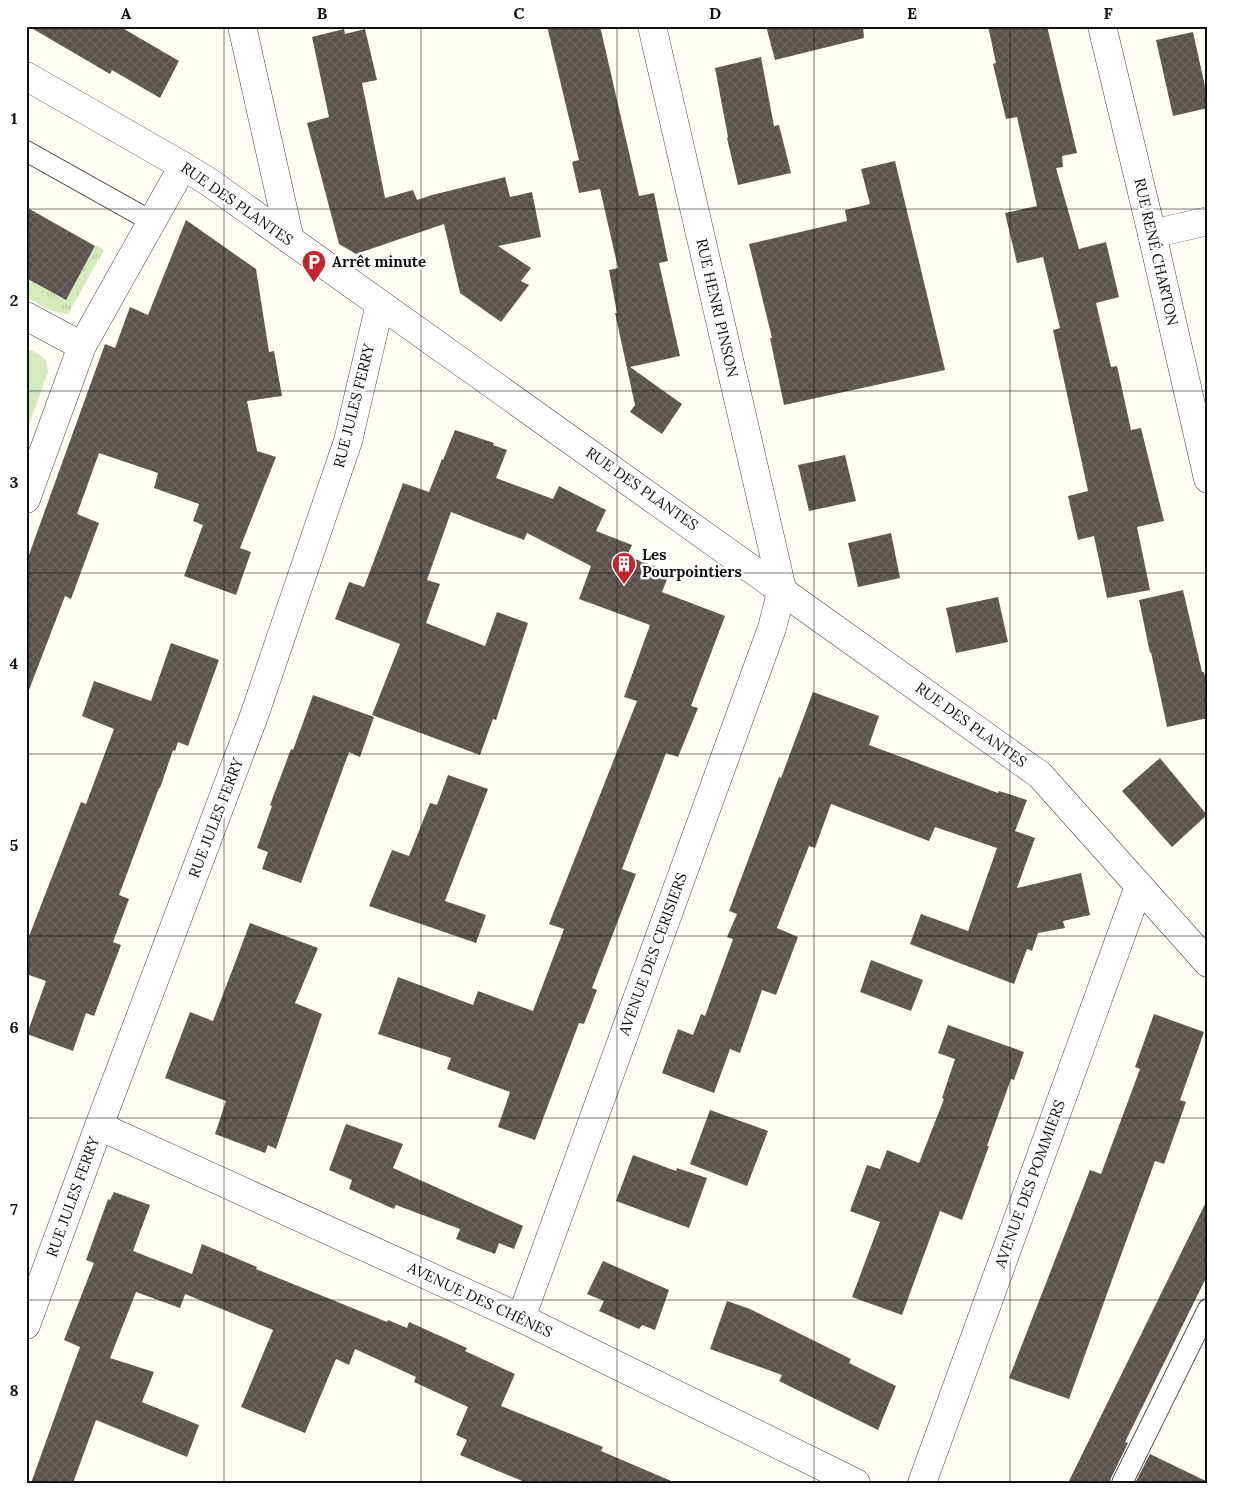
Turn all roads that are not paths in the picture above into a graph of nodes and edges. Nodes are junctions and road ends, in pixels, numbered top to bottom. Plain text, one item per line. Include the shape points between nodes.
1 (242, 26) edge
2 (652, 26) edge
3 (1102, 26) edge
4 (26, 76) edge
5 (26, 151) edge
6 (184, 166) junction
7 (151, 221) junction
8 (1208, 221) edge
9 (1152, 234) junction
10 (290, 240) junction
11 (380, 304) junction
12 (26, 316) edge
13 (82, 346) junction
14 (1208, 479) edge
15 (26, 500) edge
16 (782, 589) junction
17 (1139, 886) junction
18 (1208, 962) edge
19 (100, 1126) junction
20 (1208, 1309) edge
21 (521, 1318) junction
22 (26, 1325) edge
23 (856, 1483) edge
24 (922, 1483) edge
25 (1122, 1483) edge

1 - 10 street
2 - 16 street, RUE HENRI PINSON
3 - 9 street, RUE RENÉ CHARTON
4 - 6 street, RUE DES PLANTES
5 - 7 lane
6 - 7 street
6 - 10 street, RUE DES PLANTES
7 - 13 street
8 - 9 street
9 - 14 street, RUE RENÉ CHARTON
10 - 11 street, RUE DES PLANTES
11 - 16 street, RUE DES PLANTES
11 - 19 street, RUE JULES FERRY via 342,460 254,716
12 - 13 street
13 - 15 street
16 - 17 street, RUE DES PLANTES via 1040,775
16 - 21 street, AVENUE DES CERISIERS via 772,628
17 - 18 street, RUE DES PLANTES
17 - 24 street, AVENUE DES POMMIERS
19 - 21 street, AVENUE DES CHÊNES
19 - 22 street, RUE JULES FERRY
20 - 25 lane
21 - 23 street, AVENUE DES CHÊNES

